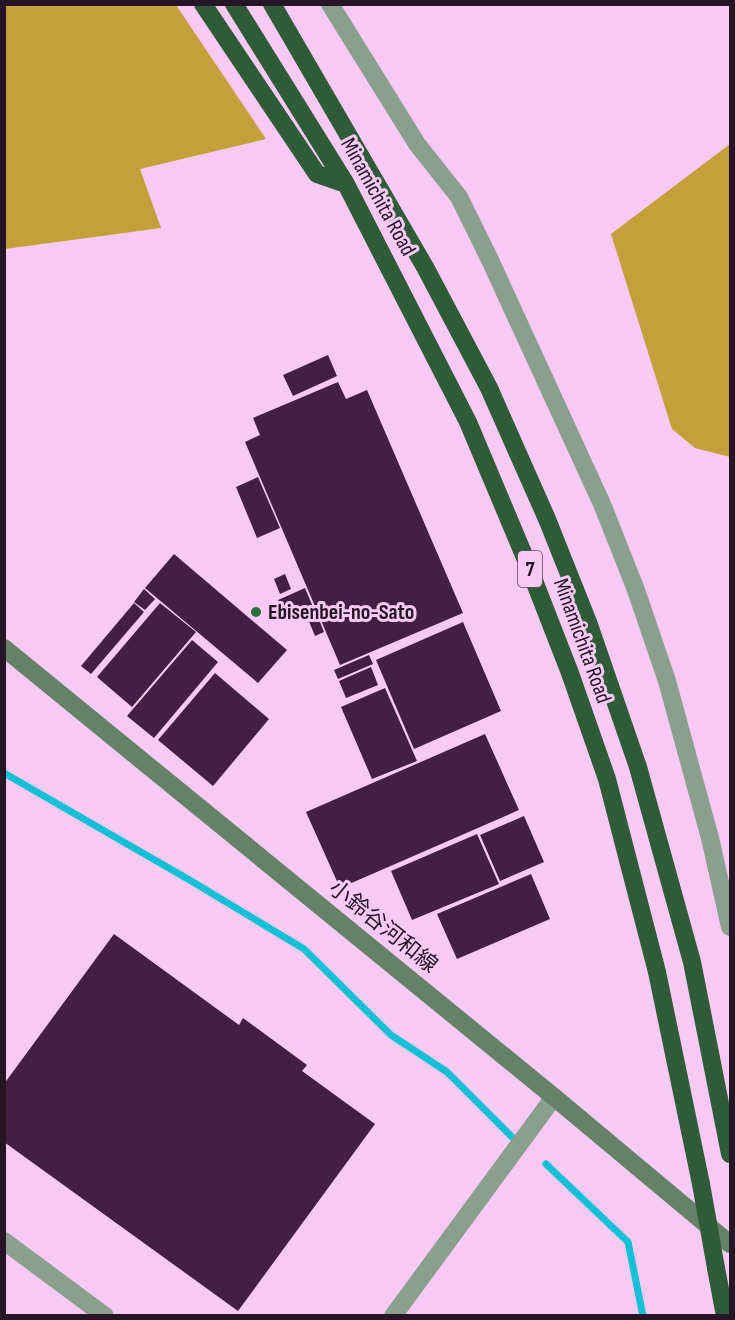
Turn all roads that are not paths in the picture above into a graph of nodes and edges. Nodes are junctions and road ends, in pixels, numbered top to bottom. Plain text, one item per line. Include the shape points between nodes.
1 (203, 4) edge
2 (234, 4) edge
3 (272, 4) edge
4 (330, 4) edge
5 (346, 184) junction
6 (4, 648) edge
7 (730, 927) edge
8 (554, 1097) junction
9 (730, 1154) edge
10 (4, 1241) edge
11 (730, 1244) edge
12 (105, 1316) edge
13 (393, 1316) edge
14 (725, 1316) edge

1 - 5 highway via 317,174
2 - 5 highway, Minamichita Road / 7
3 - 9 highway, Minamichita Road / 7 via 425,267 489,388 576,591 638,767 689,951
4 - 7 street via 417,144 459,197 602,504 667,681
5 - 14 highway, Minamichita Road / 7, bridge via 468,422 526,560 607,779 657,972
6 - 8 main road, 小鈴谷河和線
8 - 11 main road, 小鈴谷河和線
8 - 13 street
10 - 12 street

